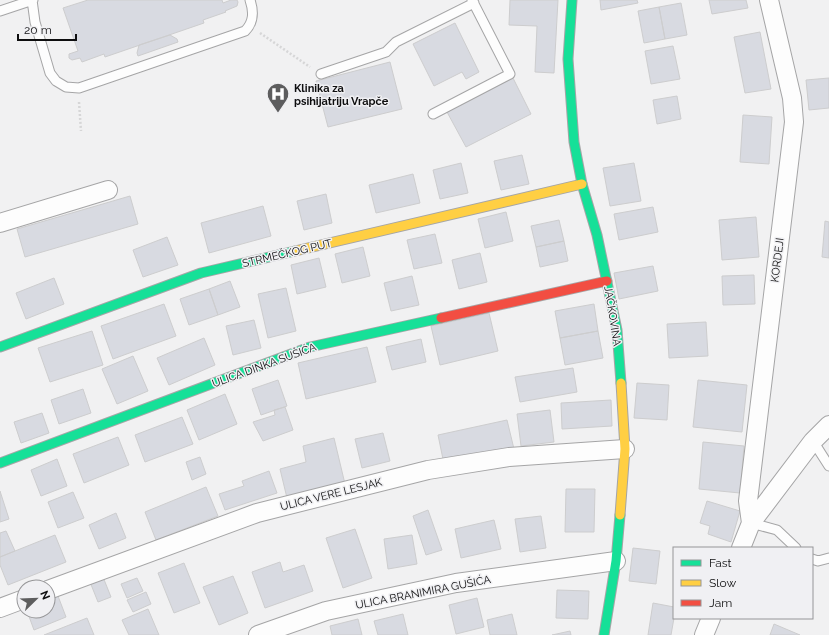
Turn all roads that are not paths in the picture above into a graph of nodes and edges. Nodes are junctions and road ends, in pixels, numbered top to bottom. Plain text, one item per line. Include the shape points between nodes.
1 (32, 0) edge
2 (250, 0) edge
3 (572, 0) edge
4 (768, 0) edge
5 (473, 2) edge
6 (0, 11) edge
7 (321, 74) road end
8 (433, 114) dead end
9 (582, 184) junction
10 (108, 190) dead end
11 (0, 223) edge
12 (607, 281) junction
13 (0, 347) edge
14 (829, 425) edge
15 (813, 441) junction
16 (625, 449) junction
17 (0, 463) edge
18 (829, 466) edge
19 (751, 523) junction
20 (741, 547) edge
21 (795, 547) edge
22 (829, 558) edge
23 (813, 559) edge
24 (616, 561) junction
25 (56, 587) edge
26 (16, 602) edge
27 (0, 608) edge
28 (711, 619) edge
29 (258, 635) edge
30 (604, 635) edge
31 (704, 635) edge

1 - 2 lane via 35,22 50,73 56,81 66,87 79,88 245,31 252,19 253,8
1 - 6 lane
3 - 9 street, JAČKOVINA via 568,59 574,142
4 - 19 street, KORDEJI via 792,98 794,122 748,501
5 - 7 lane via 396,42 386,52
5 - 8 lane via 510,74
9 - 12 street, JAČKOVINA
9 - 13 street, STRMEČKOG PUT via 201,273
10 - 11 street
12 - 16 street, JAČKOVINA via 617,330
12 - 17 street, ULICA DINKA SUŠIĆA via 310,347
14 - 15 street
15 - 18 lane
15 - 19 street
16 - 24 street, JAČKOVINA
16 - 25 street, ULICA VERE LESJAK via 509,458 428,470 257,513
19 - 20 street
19 - 21 lane via 777,530
22 - 23 lane via 818,561
24 - 29 street, ULICA BRANIMIRA GUŠIĆA via 456,583 326,611
24 - 30 street, JAČKOVINA
26 - 27 street
28 - 31 street

